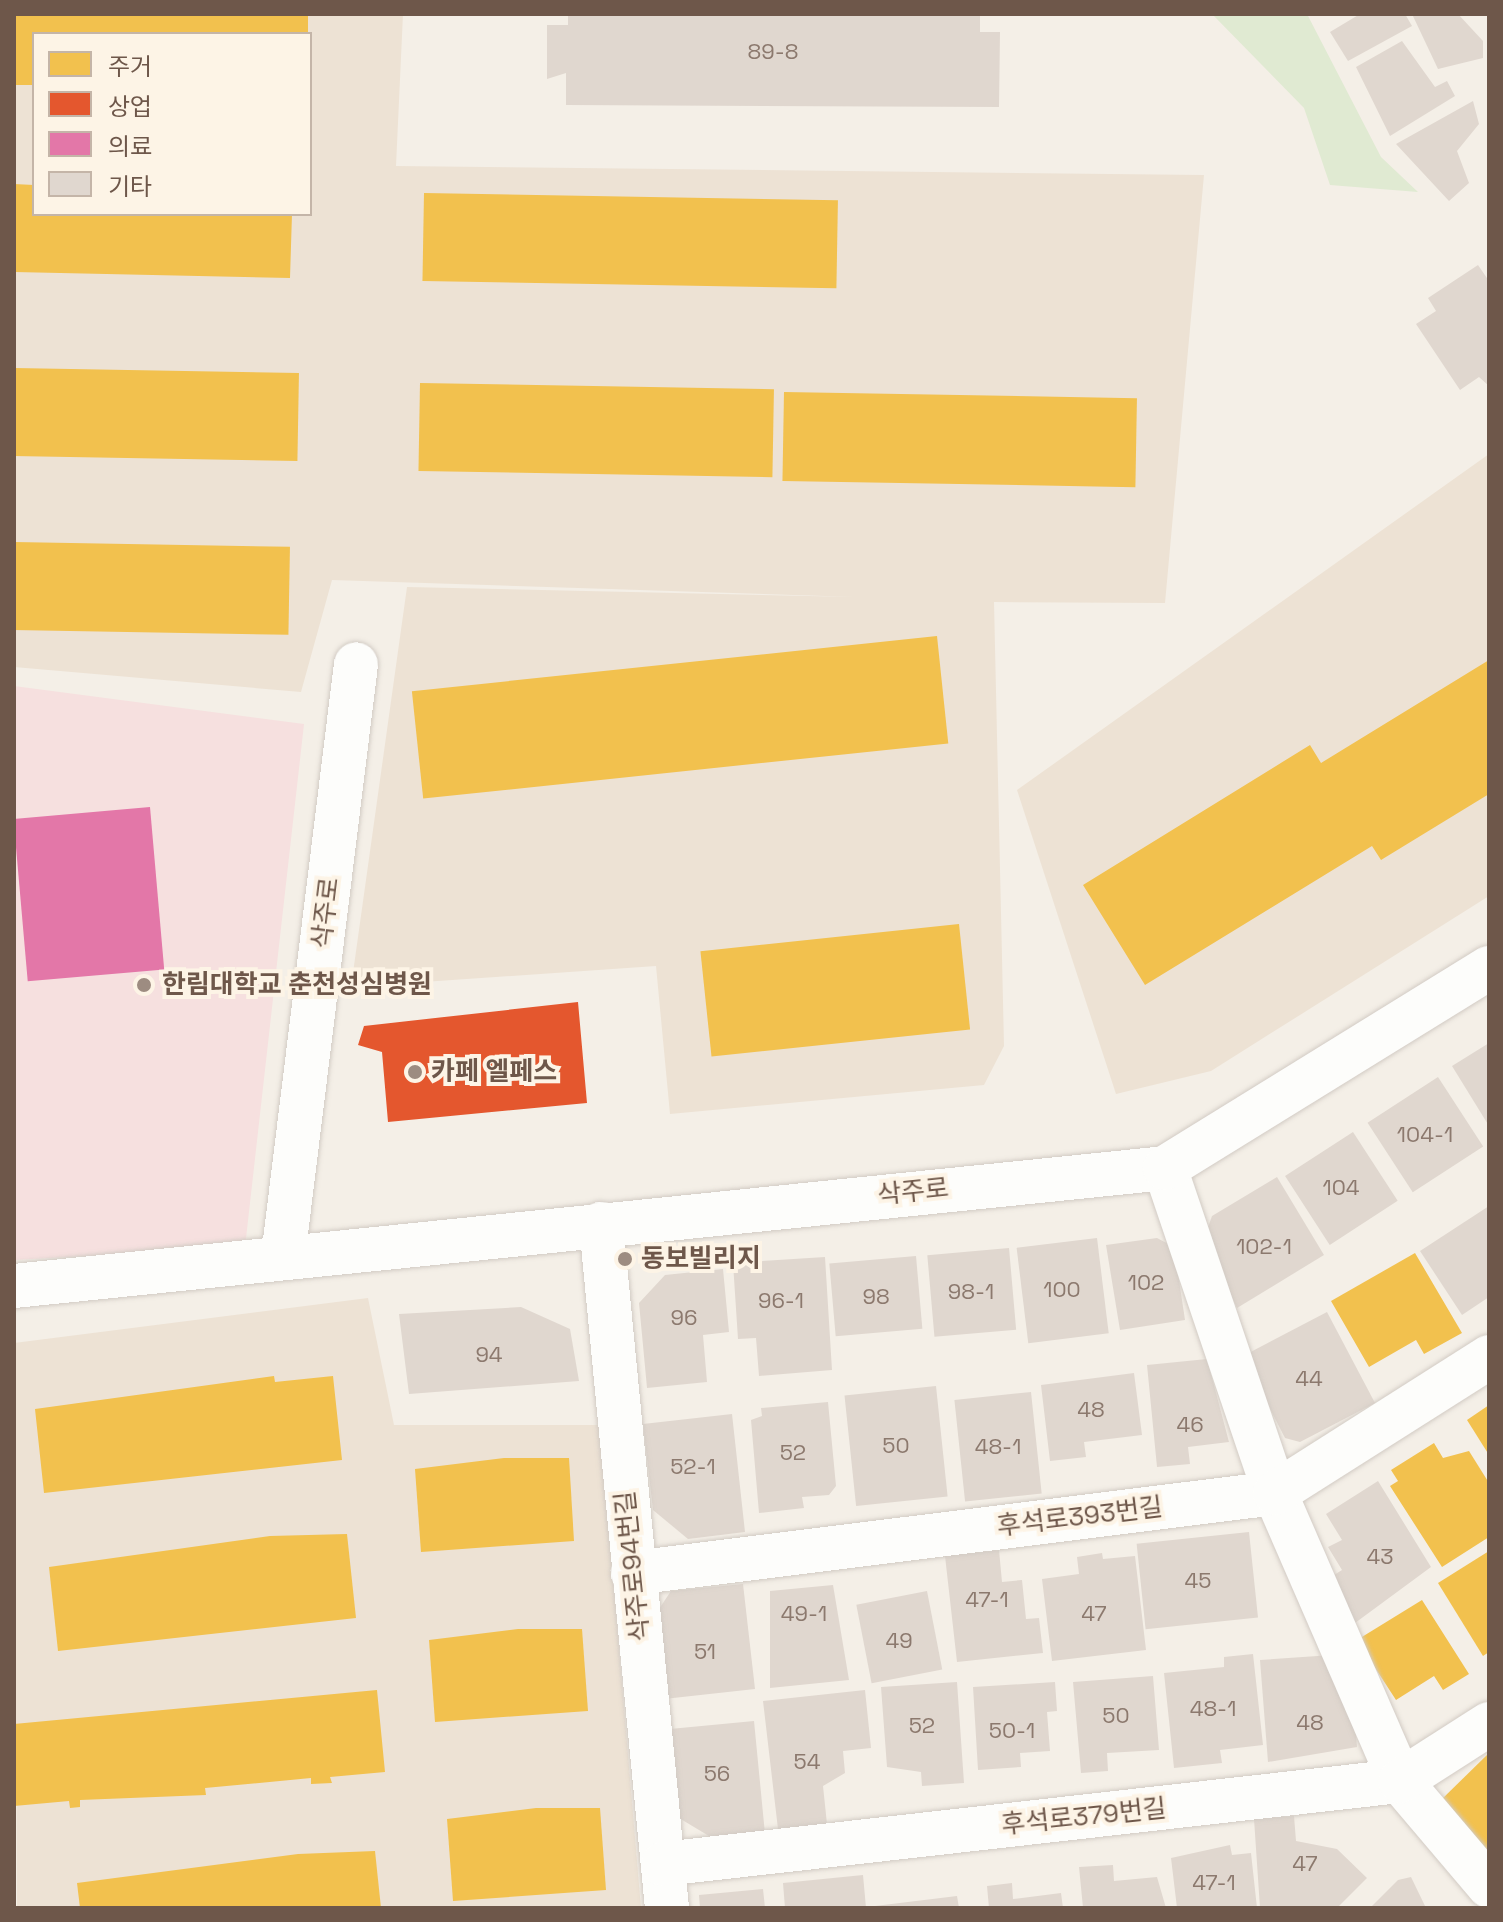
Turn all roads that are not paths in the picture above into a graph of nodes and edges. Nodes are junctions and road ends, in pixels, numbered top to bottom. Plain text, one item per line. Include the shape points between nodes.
1 (356, 664) dead end
2 (1489, 968) edge
3 (1165, 1168) junction
4 (601, 1224) junction
5 (283, 1257) junction
6 (14, 1286) edge
7 (1489, 1357) edge
8 (1275, 1493) junction
9 (633, 1573) junction
10 (1489, 1724) edge
11 (1400, 1781) junction
12 (663, 1864) junction
13 (1489, 1886) edge
14 (667, 1908) edge

1 - 5 street, 삭주로
2 - 3 street, 삭주로
3 - 4 street, 삭주로
3 - 8 street
4 - 5 street, 삭주로
4 - 9 street, 삭주로94번길
5 - 6 street, 삭주로
7 - 8 street, 후석로393번길
8 - 9 street, 후석로393번길
8 - 11 street
9 - 12 street, 삭주로94번길
10 - 11 street, 후석로379번길
11 - 12 street, 후석로379번길
11 - 13 street
12 - 14 street, 삭주로94번길

